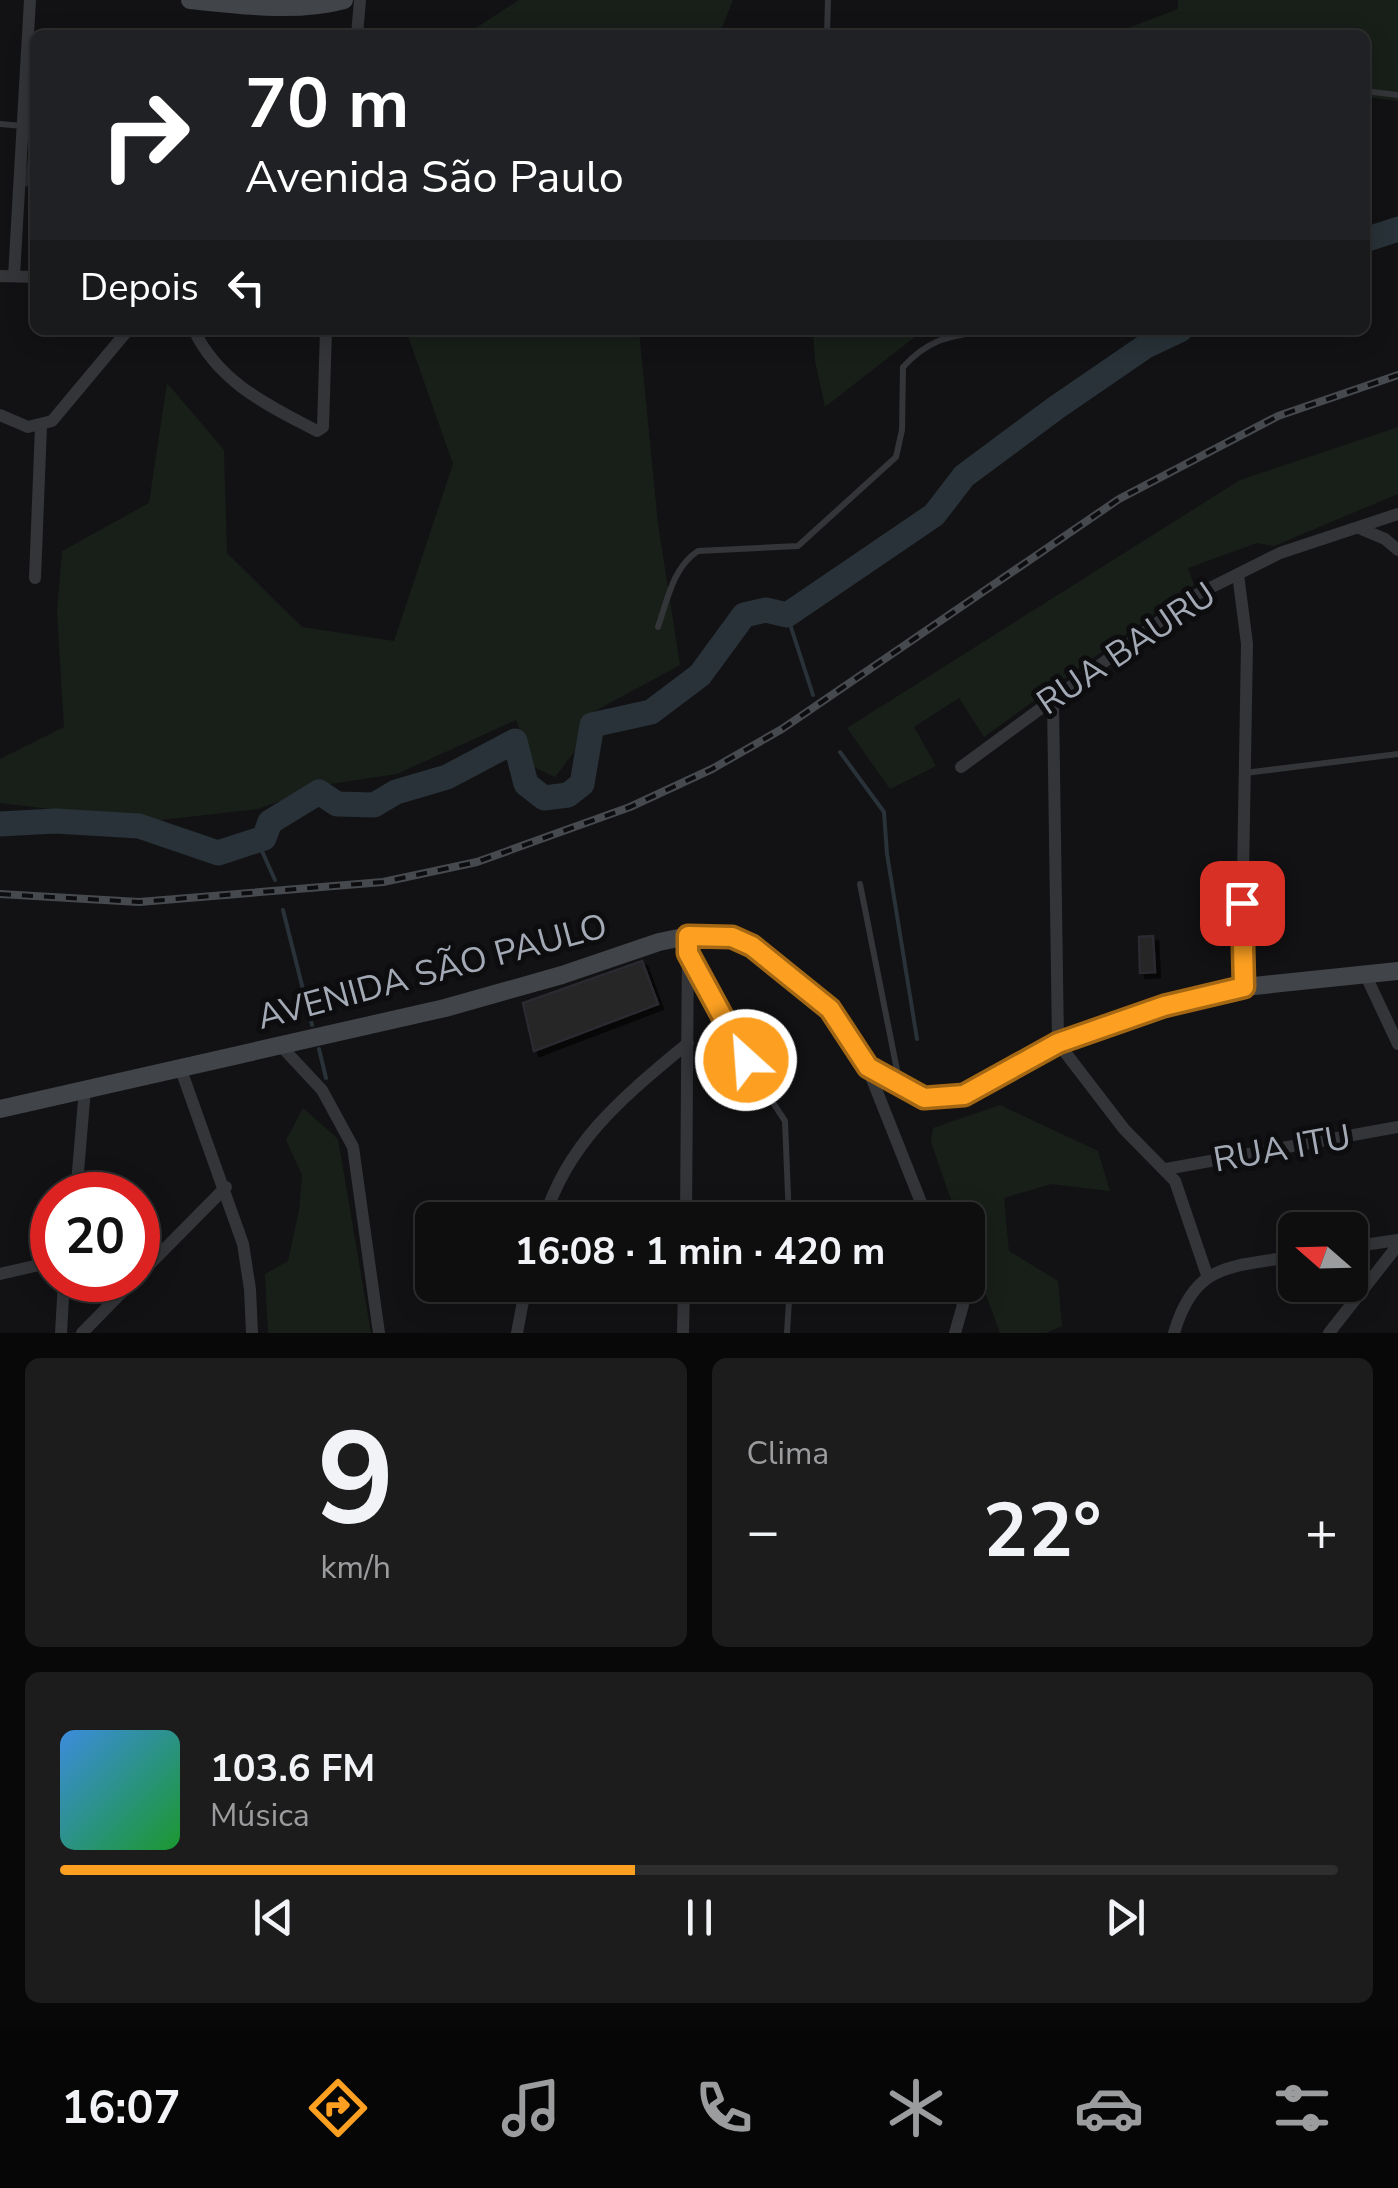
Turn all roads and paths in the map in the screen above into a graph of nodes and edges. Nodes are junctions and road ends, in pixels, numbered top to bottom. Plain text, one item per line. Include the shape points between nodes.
1 (30, 0) edge
2 (190, 0) edge
3 (344, 0) edge
4 (360, 0) edge
5 (828, 0) edge
6 (357, 30) edge
7 (828, 30) edge
8 (1370, 92) edge
9 (1398, 95) edge
10 (0, 124) edge
11 (29, 126) edge
12 (7, 276) edge
13 (124, 335) edge
14 (197, 335) edge
15 (326, 335) edge
16 (960, 335) edge
17 (0, 416) edge
18 (41, 426) junction
19 (1398, 514) edge
20 (1358, 528) junction
21 (1398, 550) edge
22 (1238, 574) junction
23 (34, 578) dead end
24 (658, 628) dead end
25 (1053, 702) junction
26 (1398, 754) edge
27 (961, 767) dead end
28 (1244, 773) junction
29 (860, 884) dead end
30 (688, 945) junction
31 (1398, 954) edge
32 (1398, 971) edge
33 (1366, 976) junction
34 (1244, 987) junction
35 (1058, 1043) junction
36 (688, 1044) junction
37 (1398, 1044) edge
38 (280, 1045) junction
39 (180, 1067) junction
40 (868, 1067) junction
41 (900, 1086) junction
42 (85, 1089) junction
43 (0, 1109) edge
44 (1398, 1126) edge
45 (1166, 1169) junction
46 (78, 1172) edge
47 (226, 1188) junction
48 (551, 1202) edge
49 (686, 1202) edge
50 (788, 1202) edge
51 (921, 1202) edge
52 (1398, 1243) edge
53 (1368, 1246) edge
54 (160, 1254) edge
55 (1278, 1260) edge
56 (30, 1267) edge
57 (0, 1274) edge
58 (1207, 1275) junction
59 (63, 1302) edge
60 (112, 1302) edge
61 (523, 1302) edge
62 (684, 1302) edge
63 (789, 1302) edge
64 (961, 1302) edge
65 (61, 1333) edge
66 (82, 1333) edge
67 (252, 1333) edge
68 (380, 1333) edge
69 (517, 1333) edge
70 (683, 1333) edge
71 (787, 1333) edge
72 (955, 1333) edge
73 (1174, 1333) edge
74 (1329, 1333) edge

1 - 11 street
2 - 3 main road
4 - 6 street
5 - 7 lane
8 - 9 lane
10 - 11 lane
11 - 12 street
13 - 18 street
14 - 15 street via 244,391 318,431
16 - 24 lane via 921,348 903,367 896,457 798,546 698,551 686,558
17 - 18 street via 28,428
18 - 23 street
19 - 20 street, RUA BAURU
20 - 21 street
20 - 22 street, RUA BAURU
22 - 25 street, RUA BAURU via 1185,602
22 - 28 street via 1247,644
25 - 27 street, RUA BAURU
25 - 35 street
26 - 28 lane
28 - 34 street
29 - 41 lane
30 - 36 street
30 - 38 main road, AVENIDA SÃO PAULO via 660,942 489,997
30 - 40 main road, AVENIDA SÃO PAULO via 732,937 752,946 830,1009
30 - 50 lane via 746,1060 785,1120
31 - 32 street
32 - 33 main road, AVENIDA SÃO PAULO
33 - 34 main road, AVENIDA SÃO PAULO
33 - 37 street
34 - 35 main road, AVENIDA SÃO PAULO
35 - 41 main road, AVENIDA SÃO PAULO via 964,1095 924,1098
35 - 45 street via 1124,1129
36 - 48 street via 584,1140
36 - 49 street
38 - 39 main road, AVENIDA SÃO PAULO
38 - 68 street via 322,1090 353,1147
39 - 42 main road, AVENIDA SÃO PAULO
39 - 47 street
40 - 41 main road, AVENIDA SÃO PAULO
40 - 51 street
42 - 43 main road, AVENIDA SÃO PAULO
42 - 46 street
44 - 45 street, RUA ITU
45 - 58 street
47 - 54 street
47 - 67 street via 243,1244
52 - 53 street
52 - 74 street
55 - 58 street
56 - 57 street
58 - 73 street via 1191,1293
59 - 65 street
60 - 66 street
61 - 69 street
62 - 70 street
63 - 71 lane
64 - 72 street

